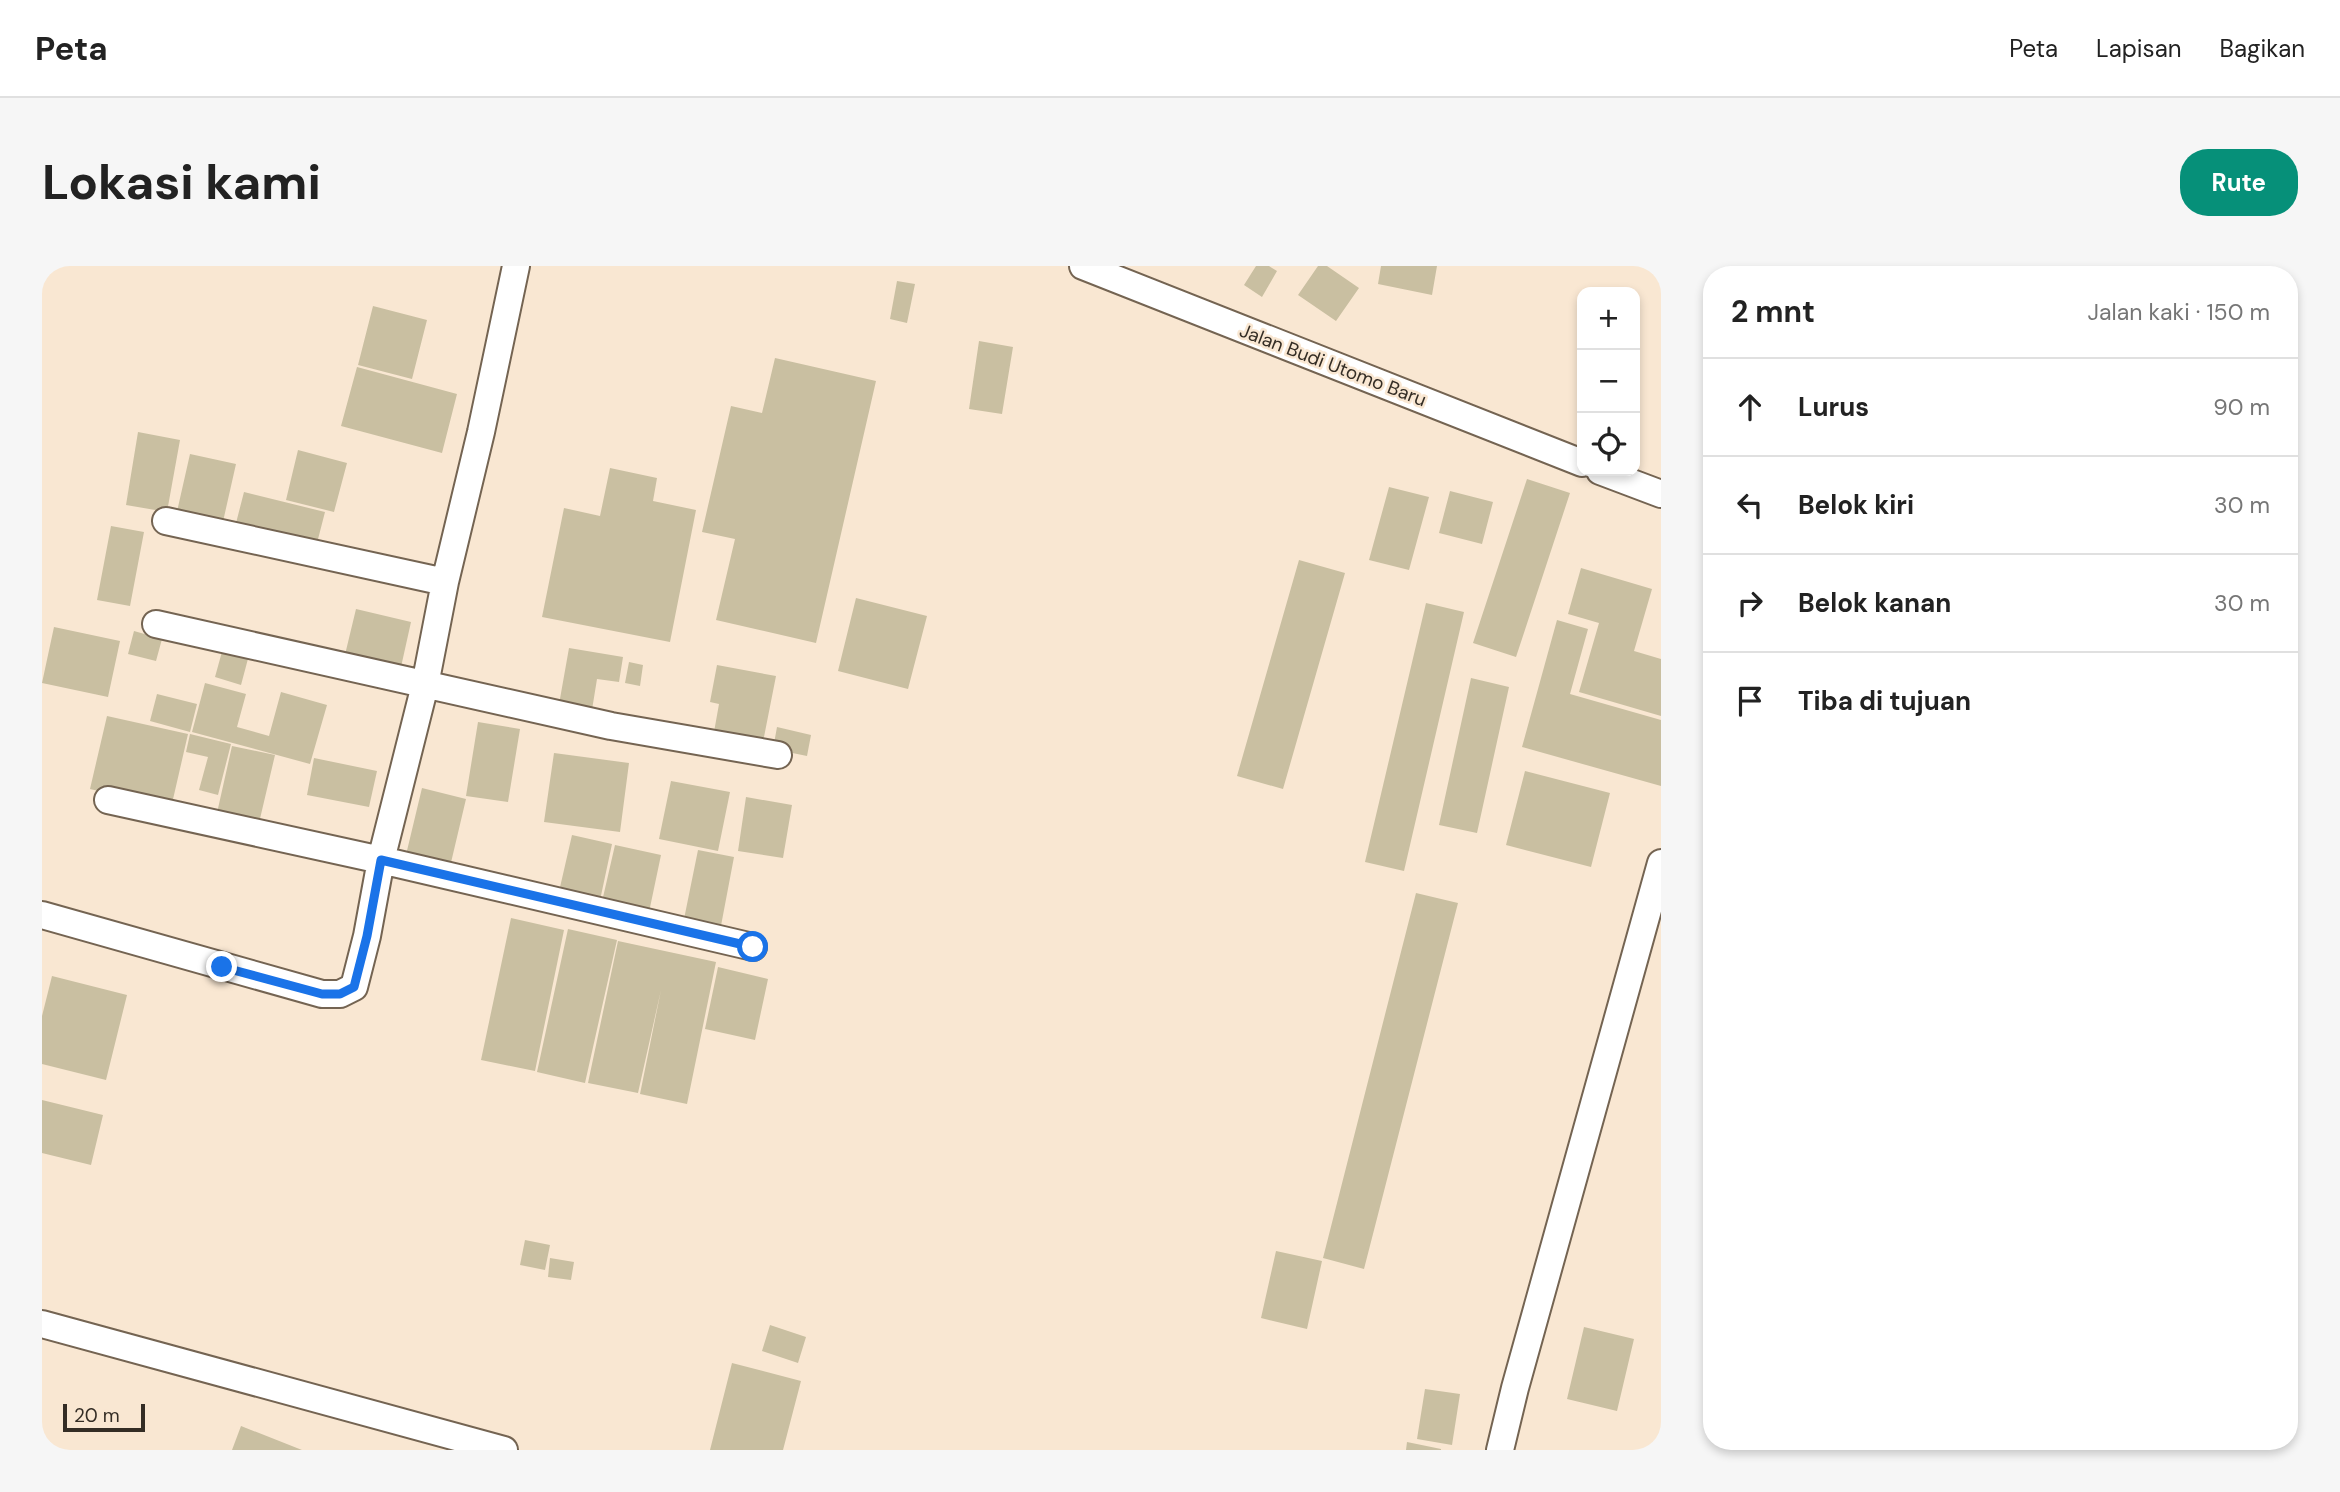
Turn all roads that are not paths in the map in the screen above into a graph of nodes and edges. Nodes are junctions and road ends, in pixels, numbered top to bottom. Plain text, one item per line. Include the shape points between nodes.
1 (516, 266) edge
2 (1083, 266) edge
3 (1577, 461) edge
4 (1613, 476) edge
5 (1661, 494) edge
6 (166, 521) dead end
7 (445, 582) junction
8 (156, 624) dead end
9 (425, 685) junction
10 (778, 755) dead end
11 (108, 800) dead end
12 (381, 860) junction
13 (1661, 863) edge
14 (1655, 907) edge
15 (42, 915) edge
16 (753, 947) dead end
17 (42, 1324) edge
18 (504, 1450) edge
19 (1500, 1450) edge

1 - 7 street
2 - 3 street, Jalan Budi Utomo Baru
4 - 5 street
6 - 7 street
7 - 9 street
8 - 9 street
9 - 10 street via 611,726
9 - 12 street
11 - 12 street
12 - 15 street via 354,987 340,994 322,994
12 - 16 street
13 - 14 street
14 - 19 street
17 - 18 street

